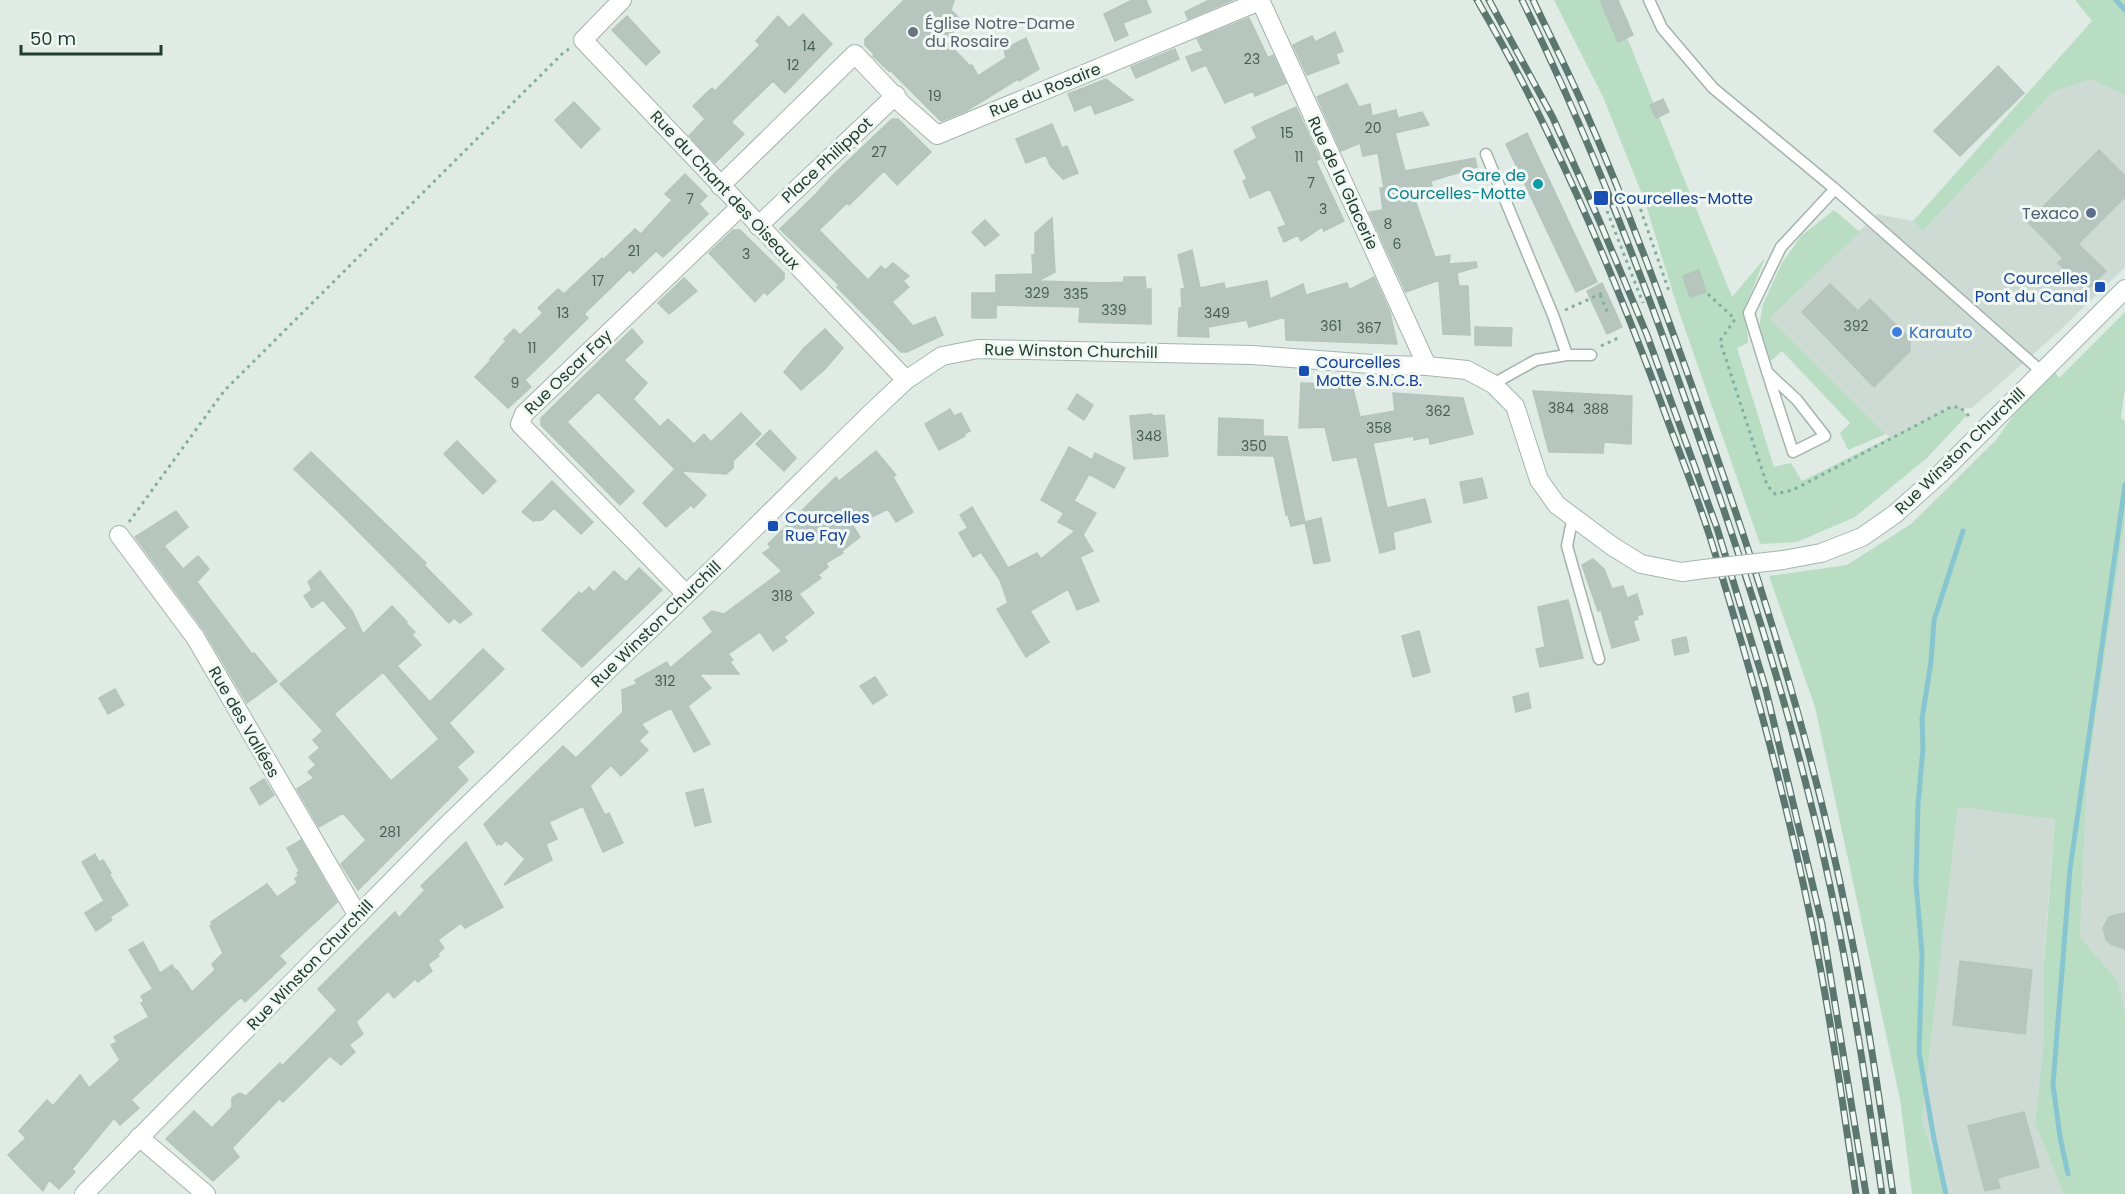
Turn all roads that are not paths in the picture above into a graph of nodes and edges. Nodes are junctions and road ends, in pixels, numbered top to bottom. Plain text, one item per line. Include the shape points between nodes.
1 (622, 0) edge
2 (1649, 0) edge
3 (1260, 1) edge
4 (896, 95) junction
5 (1486, 154) dead end
6 (720, 186) junction
7 (1835, 189) junction
8 (740, 207) junction
9 (758, 226) junction
10 (2125, 289) edge
11 (1594, 352) road end
12 (1567, 355) junction
13 (1426, 366) junction
14 (1767, 372) junction
15 (2043, 372) junction
16 (906, 380) junction
17 (1493, 384) junction
18 (1574, 516) junction
19 (119, 535) road end
20 (686, 594) junction
21 (1599, 659) dead end
22 (358, 916) junction
23 (139, 1137) junction
24 (84, 1194) edge
25 (206, 1194) edge

1 - 6 street, Rue du Chant des Oiseaux via 583,40
2 - 7 lane via 1662,28 1713,88
3 - 4 street, Rue du Rosaire via 937,135
3 - 13 street, Rue de la Glacerie
4 - 6 street, Rue du Rosaire via 855,54
4 - 9 street, Place Philippot
5 - 12 lane
6 - 8 street, Rue du Chant des Oiseaux
7 - 14 lane via 1781,247 1749,314
7 - 15 lane
8 - 9 street, Rue du Chant des Oiseaux
8 - 20 street, Rue Oscar Fay via 520,420 521,426
9 - 16 street, Rue du Chant des Oiseaux
10 - 15 street, Rue Winston Churchill
11 - 12 lane
12 - 17 lane via 1536,360
13 - 16 street, Rue Winston Churchill via 1252,355 978,349 942,356
13 - 17 street, Rue Winston Churchill via 1467,370
14 - 14 lane via 1793,452 1825,436 1797,400
15 - 18 street, Rue Winston Churchill, bridge via 1895,514 1862,537 1821,554 1682,572 1641,564
16 - 20 street, Rue Winston Churchill
17 - 18 street, Rue Winston Churchill via 1515,406 1539,480 1557,505
18 - 21 lane via 1567,546
19 - 22 street, Rue des Vallées via 195,637
20 - 22 street, Rue Winston Churchill
22 - 23 street, Rue Winston Churchill
23 - 24 street, Rue Winston Churchill
23 - 25 street

